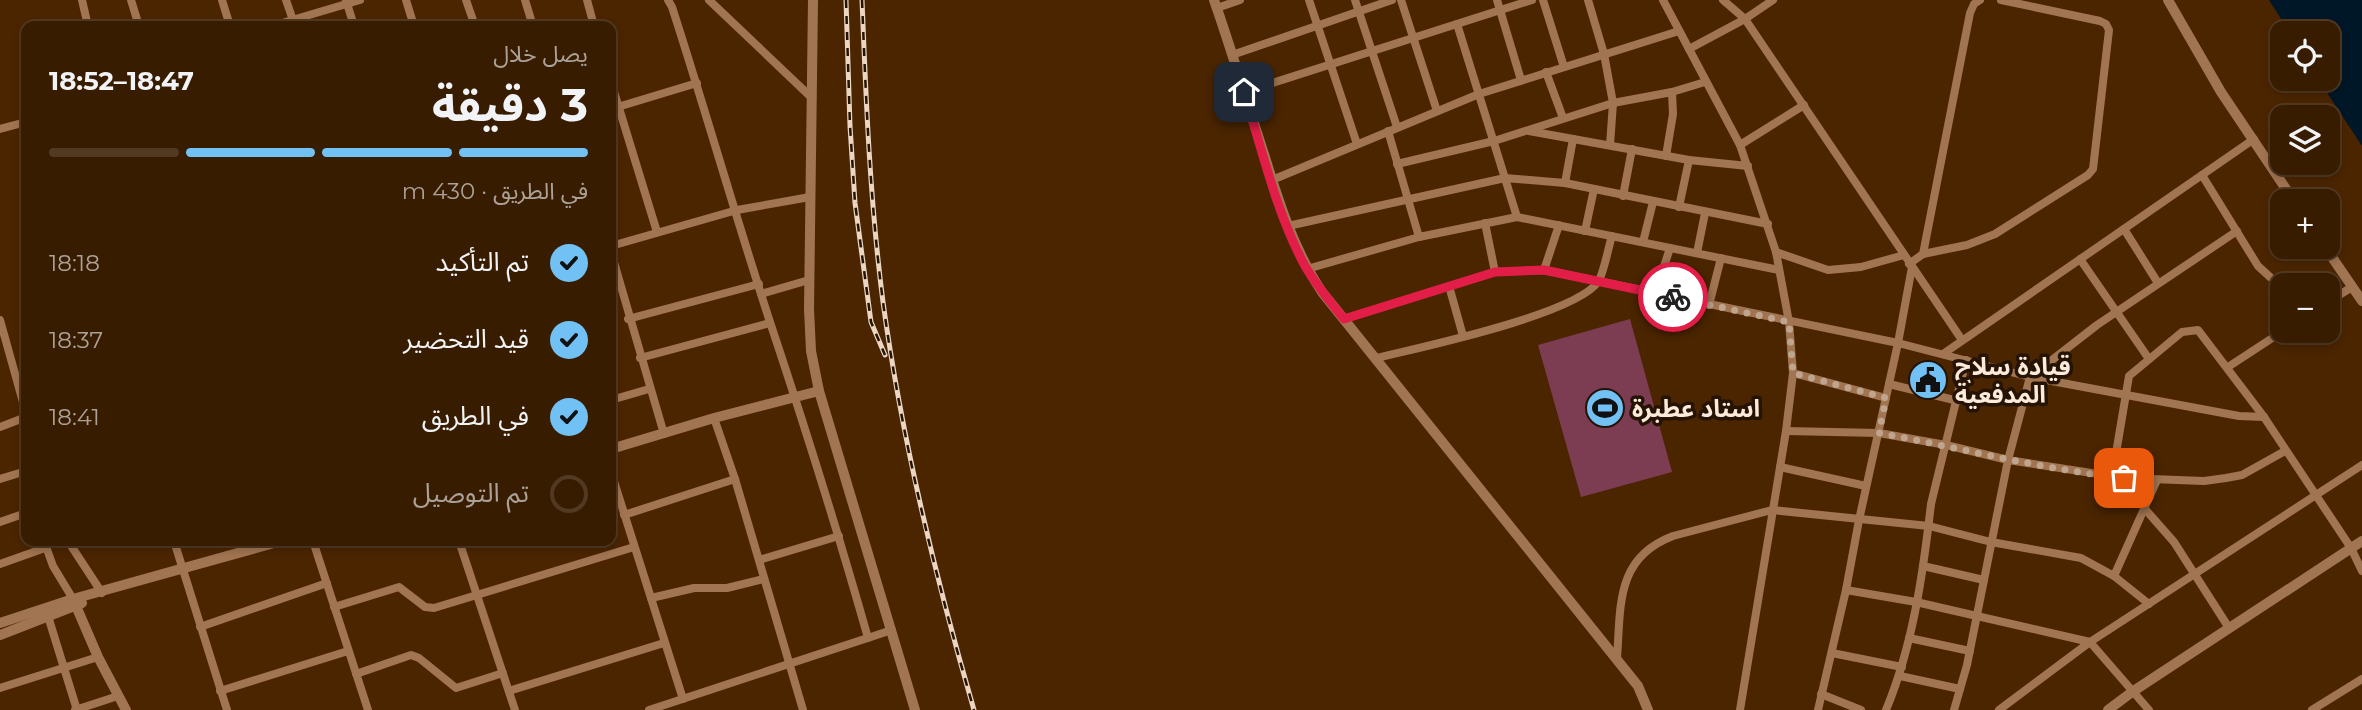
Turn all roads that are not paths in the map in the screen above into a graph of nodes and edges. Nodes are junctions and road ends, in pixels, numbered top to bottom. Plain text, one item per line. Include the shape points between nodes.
1 (82, 0) edge
2 (131, 0) edge
3 (222, 0) edge
4 (286, 0) edge
5 (360, 0) edge
6 (406, 0) edge
7 (466, 0) edge
8 (525, 0) edge
9 (587, 0) edge
10 (668, 0) edge
11 (709, 0) edge
12 (813, 0) edge
13 (1240, 0) edge
14 (1309, 0) edge
15 (1355, 0) edge
16 (1392, 0) edge
17 (1401, 0) edge
18 (1497, 0) edge
19 (1532, 0) edge
20 (1543, 0) edge
21 (1588, 0) edge
22 (1663, 0) edge
23 (1723, 0) edge
24 (1773, 0) edge
25 (1980, 0) edge
26 (2001, 0) edge
27 (2168, 0) edge
28 (346, 2) edge
29 (1216, 4) edge
30 (1500, 10) junction
31 (1359, 12) junction
32 (1745, 19) junction
33 (87, 21) edge
34 (137, 21) edge
35 (228, 21) edge
36 (293, 21) edge
37 (299, 21) edge
38 (352, 21) edge
39 (412, 21) edge
40 (473, 21) edge
41 (531, 21) edge
42 (593, 21) edge
43 (1457, 24) junction
44 (1318, 26) junction
45 (1679, 31) junction
46 (1414, 38) junction
47 (1689, 49) junction
48 (1371, 52) junction
49 (1604, 54) junction
50 (1232, 55) junction
51 (1330, 65) junction
52 (1564, 66) junction
53 (1546, 72) junction
54 (1521, 80) junction
55 (1706, 82) junction
56 (697, 83) junction
57 (1244, 92) junction
58 (1672, 92) junction
59 (1479, 94) junction
60 (812, 98) junction
61 (1613, 103) junction
62 (1804, 105) junction
63 (616, 108) edge
64 (616, 111) edge
65 (1437, 111) junction
66 (1563, 118) junction
67 (21, 123) edge
68 (0, 127) edge
69 (1397, 127) junction
70 (1388, 131) junction
71 (1526, 131) junction
72 (1573, 139) junction
73 (2253, 139) junction
74 (1494, 141) junction
75 (1357, 144) junction
76 (1610, 145) junction
77 (1740, 145) junction
78 (1632, 149) junction
79 (1666, 156) junction
80 (1689, 160) junction
81 (1397, 164) junction
82 (1748, 166) junction
83 (2203, 175) junction
84 (1505, 178) junction
85 (1272, 180) junction
86 (1565, 183) junction
87 (1594, 189) junction
88 (2286, 189) edge
89 (1623, 196) junction
90 (810, 197) junction
91 (1408, 199) junction
92 (1653, 202) junction
93 (1679, 207) junction
94 (737, 210) junction
95 (1705, 213) junction
96 (1517, 217) junction
97 (1485, 223) junction
98 (1768, 224) junction
99 (1559, 225) junction
100 (1288, 226) junction
101 (2124, 229) junction
102 (1585, 231) junction
103 (2237, 231) junction
104 (657, 232) junction
105 (1612, 236) junction
106 (1419, 237) junction
107 (1643, 242) junction
108 (616, 244) edge
109 (1670, 248) junction
110 (1776, 252) junction
111 (1698, 253) junction
112 (1923, 254) junction
113 (1904, 255) junction
114 (1721, 258) junction
115 (2080, 259) junction
116 (2333, 259) edge
117 (1910, 265) junction
118 (1307, 269) junction
119 (1544, 270) junction
120 (1779, 270) junction
121 (616, 272) edge
122 (1495, 272) junction
123 (2270, 278) edge
124 (809, 279) junction
125 (1598, 282) junction
126 (2158, 283) junction
127 (759, 284) junction
128 (1449, 286) junction
129 (2352, 287) junction
130 (761, 294) junction
131 (1655, 294) junction
132 (2340, 294) edge
133 (2362, 301) edge
134 (1709, 304) junction
135 (2116, 312) junction
136 (628, 319) junction
137 (1344, 319) junction
138 (1789, 322) junction
139 (1, 323) edge
140 (771, 323) junction
141 (1463, 336) junction
142 (2270, 340) edge
143 (1962, 341) junction
144 (1898, 344) junction
145 (1942, 354) junction
146 (640, 358) junction
147 (1377, 358) junction
148 (2149, 359) junction
149 (1966, 360) junction
150 (2228, 367) junction
151 (1793, 373) junction
152 (2030, 377) junction
153 (1889, 384) junction
154 (649, 389) junction
155 (819, 391) junction
156 (796, 396) junction
157 (2125, 396) junction
158 (21, 397) edge
159 (1886, 398) junction
160 (616, 399) edge
161 (1958, 401) junction
162 (2264, 417) junction
163 (21, 418) edge
164 (714, 418) junction
165 (0, 428) edge
166 (1786, 431) junction
167 (1879, 433) junction
168 (664, 434) junction
169 (1946, 445) junction
170 (616, 448) edge
171 (2285, 451) junction
172 (2008, 460) junction
173 (2362, 465) edge
174 (1780, 467) junction
175 (21, 473) edge
176 (2112, 477) junction
177 (0, 479) edge
178 (735, 479) junction
179 (2157, 480) junction
180 (1867, 486) junction
181 (616, 488) edge
182 (2315, 497) junction
183 (2145, 509) junction
184 (1772, 510) junction
185 (624, 514) junction
186 (21, 515) edge
187 (1859, 520) junction
188 (0, 522) edge
189 (1929, 526) junction
190 (839, 536) junction
191 (2362, 541) edge
192 (1992, 542) junction
193 (40, 546) edge
194 (45, 546) edge
195 (71, 546) edge
196 (176, 546) edge
197 (242, 546) edge
198 (262, 546) edge
199 (315, 546) edge
200 (461, 546) edge
201 (634, 547) junction
202 (2351, 548) junction
203 (239, 552) junction
204 (759, 560) junction
205 (0, 564) edge
206 (1923, 566) junction
207 (183, 568) junction
208 (2362, 571) edge
209 (2196, 575) junction
210 (2114, 576) junction
211 (764, 579) junction
212 (1984, 580) junction
213 (327, 583) junction
214 (1846, 590) junction
215 (97, 594) junction
216 (477, 594) junction
217 (651, 598) junction
218 (1916, 602) junction
219 (74, 603) junction
220 (2149, 604) junction
221 (334, 607) junction
222 (47, 613) junction
223 (1977, 616) junction
224 (0, 623) edge
225 (200, 627) junction
226 (2229, 628) junction
227 (892, 630) junction
228 (0, 635) edge
229 (868, 638) junction
230 (1909, 638) junction
231 (2091, 642) junction
232 (664, 643) junction
233 (348, 651) junction
234 (1970, 651) junction
235 (1832, 653) junction
236 (98, 657) junction
237 (1617, 658) junction
238 (790, 665) junction
239 (1902, 667) junction
240 (64, 668) junction
241 (503, 673) junction
242 (356, 674) junction
243 (1900, 677) junction
244 (2362, 679) edge
245 (0, 688) edge
246 (1960, 689) junction
247 (220, 691) junction
248 (509, 691) junction
249 (2132, 692) junction
250 (1821, 694) junction
251 (118, 695) junction
252 (683, 699) junction
253 (76, 710) edge
254 (126, 710) edge
255 (227, 710) edge
256 (368, 710) edge
257 (515, 710) edge
258 (649, 710) edge
259 (803, 710) edge
260 (915, 710) edge
261 (1648, 710) edge
262 (1740, 710) edge
263 (1818, 710) edge
264 (1861, 710) edge
265 (1886, 710) edge
266 (1954, 710) edge
267 (1999, 710) edge
268 (2108, 710) edge
269 (2148, 710) edge
270 (2312, 710) edge

1 - 33 street
2 - 34 street
3 - 35 street
4 - 36 street
5 - 28 street
6 - 39 street
7 - 40 street
8 - 41 street
9 - 42 street
10 - 56 street
11 - 60 street
12 - 60 main road
13 - 29 street
14 - 44 street
15 - 31 street
16 - 31 street
17 - 46 street
18 - 30 street
19 - 30 street
20 - 52 street
21 - 49 street
22 - 45 street
23 - 32 street
24 - 32 street
25 - 112 street via 1970,13
26 - 112 street via 2106,24 2109,30 2093,169 1995,234
27 - 73 street
28 - 37 street
28 - 38 street
29 - 50 street
30 - 43 street
30 - 54 street
31 - 44 street
31 - 48 street
32 - 47 street
32 - 62 street
43 - 46 street
43 - 59 street
44 - 50 street
44 - 51 street
45 - 47 street
45 - 49 street
46 - 48 street
46 - 65 street
47 - 55 street
48 - 51 street
48 - 69 street
49 - 52 street
49 - 61 street
50 - 57 street
51 - 57 street
51 - 75 street
52 - 53 street
53 - 54 street
53 - 66 street
54 - 59 street
55 - 58 street
55 - 77 street
56 - 63 street
56 - 94 street
57 - 85 street
58 - 61 street
58 - 79 street
59 - 65 street
59 - 74 street
60 - 90 main road
61 - 66 street
61 - 76 street
62 - 77 street
62 - 113 street
64 - 104 street
65 - 69 street
66 - 71 street
67 - 68 street
69 - 70 street
70 - 75 street
70 - 81 street
71 - 72 street
71 - 74 street
72 - 76 street
72 - 86 street
73 - 83 street
73 - 88 street
74 - 81 street
74 - 84 street
75 - 85 street
76 - 78 street
77 - 82 street
78 - 79 street
78 - 89 street
79 - 80 street
80 - 82 street
80 - 93 street
81 - 91 street
82 - 98 street
83 - 101 street
83 - 103 street
84 - 86 street
84 - 91 street
84 - 96 street
85 - 100 street
86 - 87 street
87 - 89 street
87 - 102 street
89 - 92 street
90 - 94 street
90 - 124 main road
91 - 100 street
91 - 106 street
92 - 93 street
92 - 107 street
93 - 95 street
94 - 104 street
94 - 127 street
95 - 98 street
95 - 111 street
96 - 97 street
96 - 99 street
97 - 106 street
97 - 122 street
98 - 110 street
99 - 102 street
99 - 119 street
100 - 118 street
101 - 115 street
101 - 126 street
102 - 105 street
103 - 123 street via 2258,267
103 - 126 street
104 - 108 street
105 - 107 street
105 - 125 street
106 - 118 street
107 - 109 street
109 - 111 street
109 - 131 street
110 - 113 street via 1828,270
110 - 120 street
111 - 114 street
112 - 117 street
113 - 117 street
114 - 120 street
114 - 134 street
115 - 135 street
115 - 143 street
116 - 129 street
117 - 143 street
117 - 144 street
118 - 137 street
119 - 122 street
119 - 125 street
120 - 138 street
121 - 136 street
122 - 128 street
124 - 130 street
124 - 155 main road via 811,351
125 - 131 street
125 - 141 street via 1558,308
126 - 135 street
127 - 130 street
127 - 136 street
128 - 137 street
128 - 141 street
129 - 132 street
129 - 133 street
130 - 140 street
131 - 134 street
134 - 138 street
135 - 148 street
135 - 152 street
136 - 146 street
137 - 147 street
138 - 144 street
138 - 151 street
139 - 158 street
140 - 146 street
140 - 156 street
141 - 147 street
142 - 150 street
143 - 145 street
144 - 145 street
144 - 153 street
145 - 149 street
146 - 154 street
147 - 237 street
148 - 150 street via 2182,332 2194,330 2201,332
148 - 157 street via 2129,376
149 - 152 street
149 - 161 street
150 - 162 street
151 - 159 street
151 - 166 street
152 - 157 street
152 - 172 street
153 - 159 street
153 - 161 street
154 - 160 street
154 - 168 street
155 - 156 main road
155 - 227 main road
156 - 164 main road
156 - 190 street
157 - 162 street
157 - 176 street
159 - 167 street
161 - 169 street
162 - 171 street
163 - 165 street
164 - 168 main road
164 - 178 street
166 - 167 street
166 - 174 street
167 - 169 street
167 - 180 street
168 - 170 main road
169 - 172 street
169 - 189 street
171 - 179 street via 2234,477
171 - 182 street
172 - 176 street
172 - 192 street
173 - 182 street
174 - 180 street
174 - 184 street
175 - 177 street
176 - 179 street
178 - 185 street
178 - 204 street
179 - 183 street
180 - 187 street
181 - 185 street
182 - 202 street
182 - 209 street
183 - 209 street
183 - 210 street
184 - 187 street
184 - 237 street via 1673,536 1642,555 1625,581
184 - 262 street
185 - 201 street
186 - 188 street
187 - 189 street
187 - 214 street
189 - 192 street
189 - 206 street
190 - 204 street
190 - 229 street
191 - 202 street
192 - 210 street via 2081,558
192 - 212 street
193 - 205 street
194 - 219 street
195 - 215 street
196 - 207 street
197 - 203 street
198 - 203 main road
199 - 213 street
200 - 216 street
201 - 216 street
201 - 217 street
202 - 208 street
202 - 226 street
203 - 207 main road
204 - 211 street
206 - 212 street
206 - 218 street
207 - 215 main road
207 - 225 street
209 - 220 street
209 - 226 street
210 - 220 street
211 - 217 street via 727,589 694,588
211 - 238 street
212 - 223 street
213 - 221 street
213 - 225 street
214 - 218 street
214 - 235 street
215 - 219 main road
216 - 221 street via 429,609 399,587
216 - 241 street
217 - 232 street
218 - 223 street
218 - 230 street
219 - 222 main road
219 - 236 main road
220 - 231 street
221 - 233 street
222 - 224 main road
222 - 228 main road
222 - 240 street
223 - 231 street
223 - 234 street
225 - 247 street
226 - 249 street
227 - 229 street
227 - 260 main road
229 - 238 street
230 - 234 street
230 - 239 street
231 - 249 street
231 - 267 street
232 - 248 street
232 - 252 street
233 - 242 street
233 - 247 street
234 - 246 street
235 - 239 street
235 - 250 street
236 - 240 street
236 - 251 main road
237 - 261 street via 1638,686
238 - 252 street
238 - 259 street
239 - 243 street
240 - 245 street
240 - 253 street
241 - 242 street via 456,688 411,655
241 - 248 street
242 - 256 street
243 - 246 street
243 - 265 street
244 - 270 street
246 - 266 street
247 - 255 street
248 - 257 street
249 - 268 street
249 - 269 street
250 - 263 street
250 - 264 street
251 - 253 street
251 - 254 main road
252 - 258 street

